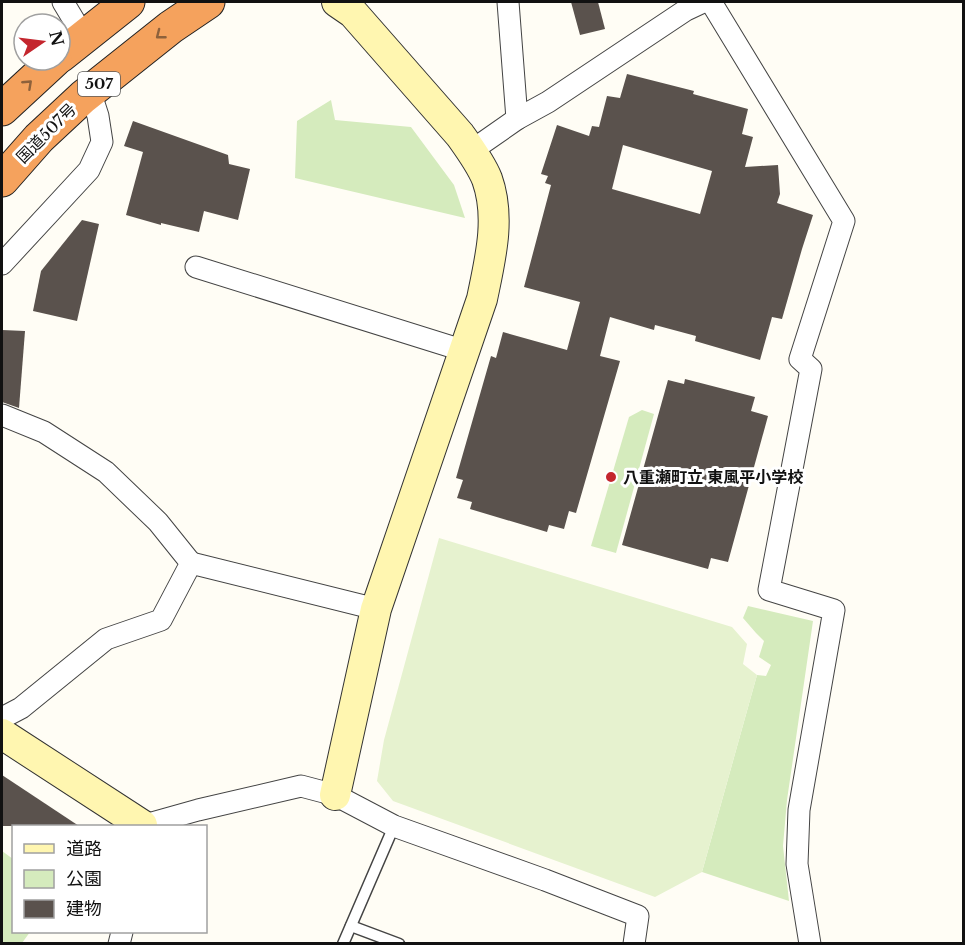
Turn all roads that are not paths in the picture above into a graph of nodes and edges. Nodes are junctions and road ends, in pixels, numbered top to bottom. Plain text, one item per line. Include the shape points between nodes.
1 (128, 2) edge
2 (208, 2) edge
3 (337, 2) edge
4 (508, 2) edge
5 (703, 2) edge
6 (711, 2) edge
7 (72, 46) edge
8 (42, 72) edge
9 (90, 91) junction
10 (2, 109) edge
11 (518, 119) junction
12 (471, 151) junction
13 (2, 180) edge
14 (2, 264) edge
15 (196, 267) dead end
16 (465, 351) junction
17 (2, 416) edge
18 (191, 563) junction
19 (376, 609) junction
20 (2, 718) edge
21 (2, 734) edge
22 (335, 795) junction
23 (140, 825) edge
24 (146, 825) edge
25 (394, 826) junction
26 (351, 926) junction
27 (343, 944) edge
28 (399, 944) edge
29 (634, 944) edge
30 (810, 944) edge

1 - 7 highway
2 -> 9 highway, 国道507号 / 507
3 - 12 street via 353,13
4 - 11 street
5 - 11 street via 686,9
6 - 30 street via 844,222 800,359 811,369 769,590 834,610 799,810 797,864
10 -> 8 highway
9 - 13 highway, 国道507号 / 507 via 39,138
9 - 14 street via 102,142 89,170
11 - 12 street
12 - 16 street via 487,178 494,220 482,299
15 - 16 street
16 - 19 street
17 - 18 street via 44,432 106,472 158,522
18 - 19 street
18 - 20 street via 161,620 106,639 21,708
19 - 22 street
21 - 23 street
22 - 24 street via 301,786
22 - 25 street
25 - 26 lane
25 - 29 street via 638,916
26 - 27 lane
26 - 28 lane

